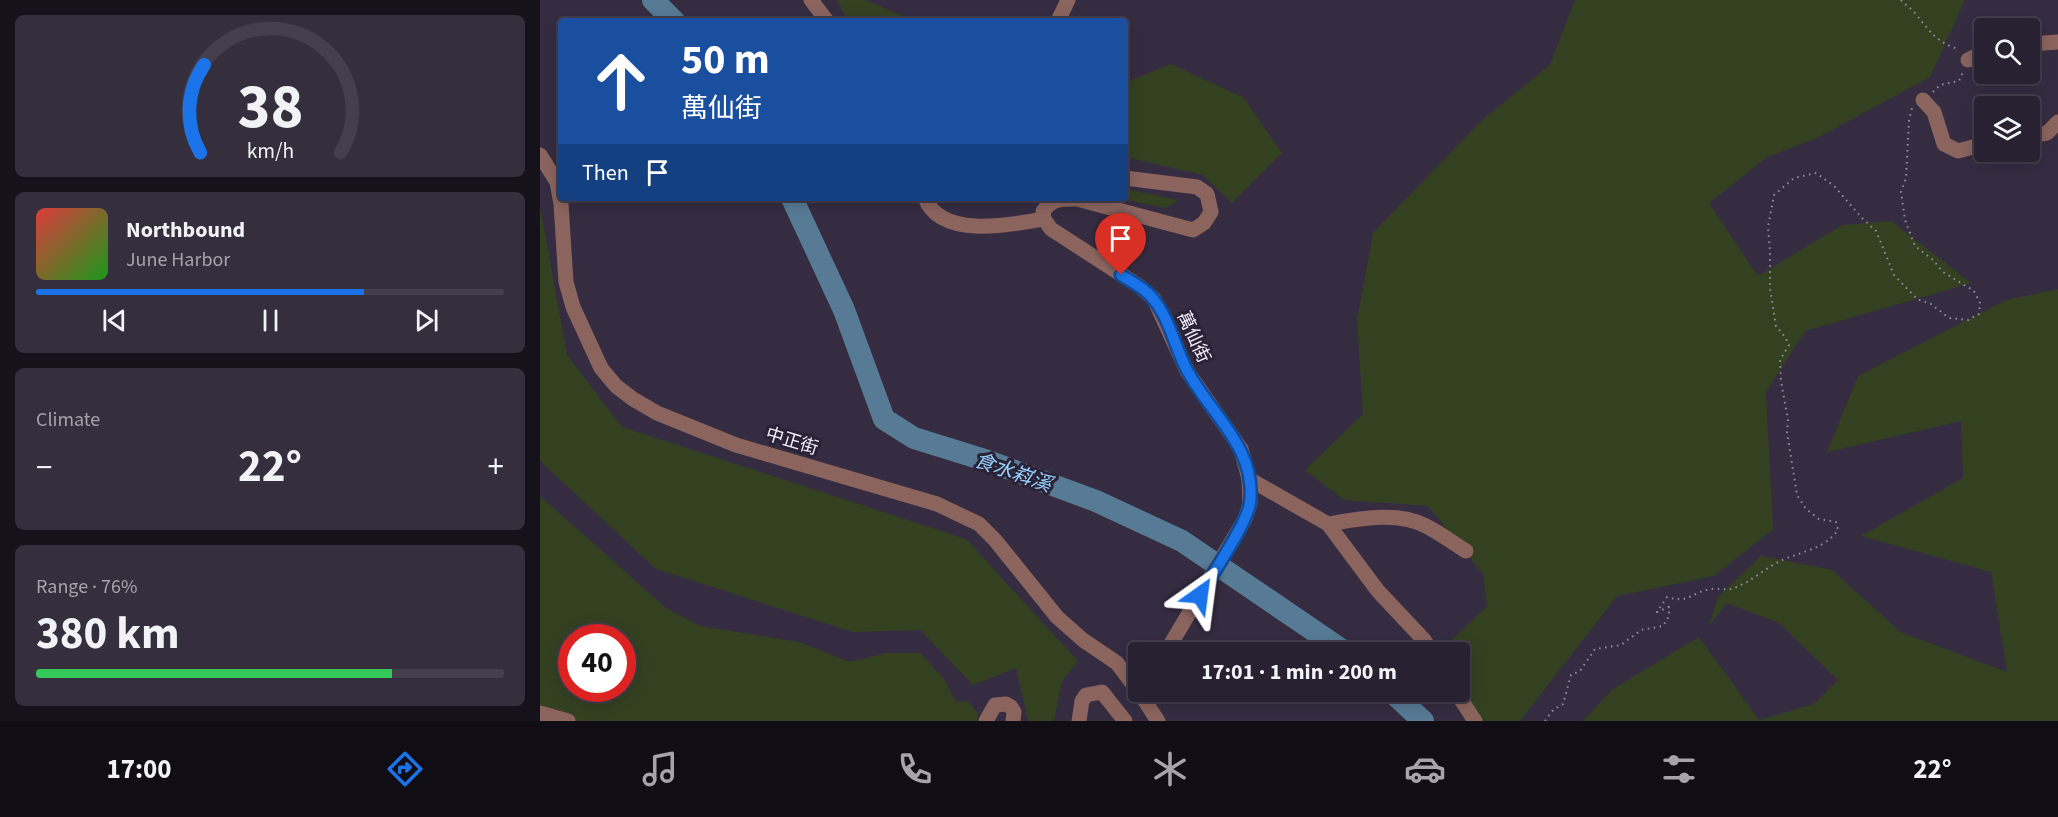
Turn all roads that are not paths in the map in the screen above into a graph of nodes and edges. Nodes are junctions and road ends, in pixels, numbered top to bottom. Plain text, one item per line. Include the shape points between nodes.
1 (811, 0) edge
2 (1068, 0) edge
3 (825, 18) edge
4 (1059, 18) edge
5 (2058, 42) edge
6 (2040, 43) edge
7 (1974, 57) edge
8 (1968, 60) road end
9 (1923, 100) road end
10 (2058, 122) edge
11 (2040, 134) edge
12 (1974, 147) edge
13 (540, 155) edge
14 (1128, 178) edge
15 (558, 188) edge
16 (560, 201) edge
17 (926, 201) edge
18 (1056, 201) edge
19 (1084, 201) edge
20 (1044, 219) junction
21 (1249, 479) junction
22 (1328, 524) junction
23 (1466, 551) dead end
24 (1172, 642) edge
25 (1425, 642) edge
26 (1128, 676) edge
27 (1148, 702) edge
28 (1463, 702) edge
29 (540, 713) edge
30 (568, 721) edge
31 (986, 721) edge
32 (1012, 721) edge
33 (1079, 721) edge
34 (1125, 721) edge
35 (1158, 721) edge
36 (1475, 721) edge

1 - 3 street
2 - 4 street
5 - 6 street
7 - 8 street
9 - 12 street via 1934,112 1944,144 1958,151
10 - 11 street
13 - 15 street, 中正街
14 - 19 street via 1197,187 1207,194 1210,212 1204,223 1192,230
16 - 26 street, 中正街 via 566,282 573,307 601,368 616,386 657,414 736,445 937,504 979,524 1058,617
17 - 20 street via 938,216 950,222 1002,227
18 - 20 street via 1043,211
20 - 21 street, 萬仙街 via 1051,229 1154,299 1187,371 1241,449
21 - 22 street
21 - 24 street, 萬仙街 via 1250,504 1245,519
22 - 23 street via 1370,517 1409,520 1425,525
22 - 25 street via 1378,591
27 - 35 street
28 - 36 street
29 - 30 street
31 - 32 street via 995,705 1001,704 1011,707
33 - 34 street via 1086,695 1102,692

